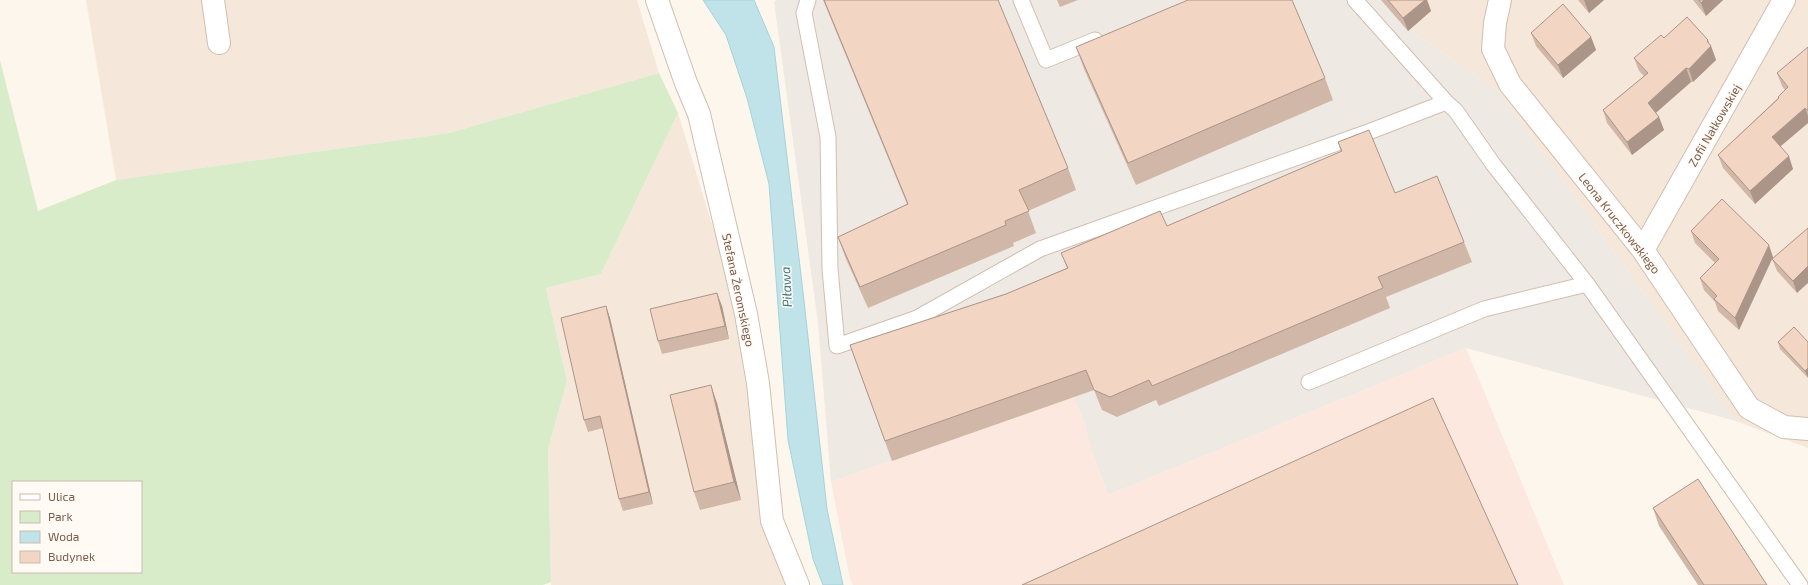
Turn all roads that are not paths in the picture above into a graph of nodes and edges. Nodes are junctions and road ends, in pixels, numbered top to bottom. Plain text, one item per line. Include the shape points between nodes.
1 (213, 0) edge
2 (657, 0) edge
3 (808, 0) edge
4 (1022, 0) edge
5 (1355, 0) edge
6 (1500, 0) edge
7 (1784, 0) edge
8 (1105, 36) edge
9 (219, 43) dead end
10 (1446, 102) junction
11 (1643, 250) junction
12 (1587, 284) junction
13 (1308, 382) dead end
14 (1808, 429) edge
15 (798, 585) edge
16 (1800, 585) edge

1 - 9 street
2 - 15 street, Stefana Żeromskiego via 699,114 746,314 758,382 772,521
3 - 10 lane via 804,13 828,137 830,269 837,346 917,318 1040,249
4 - 8 lane via 1046,60
5 - 10 lane
6 - 11 street, Leona Kruczkowskiego via 1493,49 1510,84
7 - 11 street, Zofii Nałkowskiej
10 - 12 lane via 1456,111 1493,164
11 - 14 street, Leona Kruczkowskiego via 1748,408 1784,428
12 - 13 lane via 1484,309
12 - 16 lane

